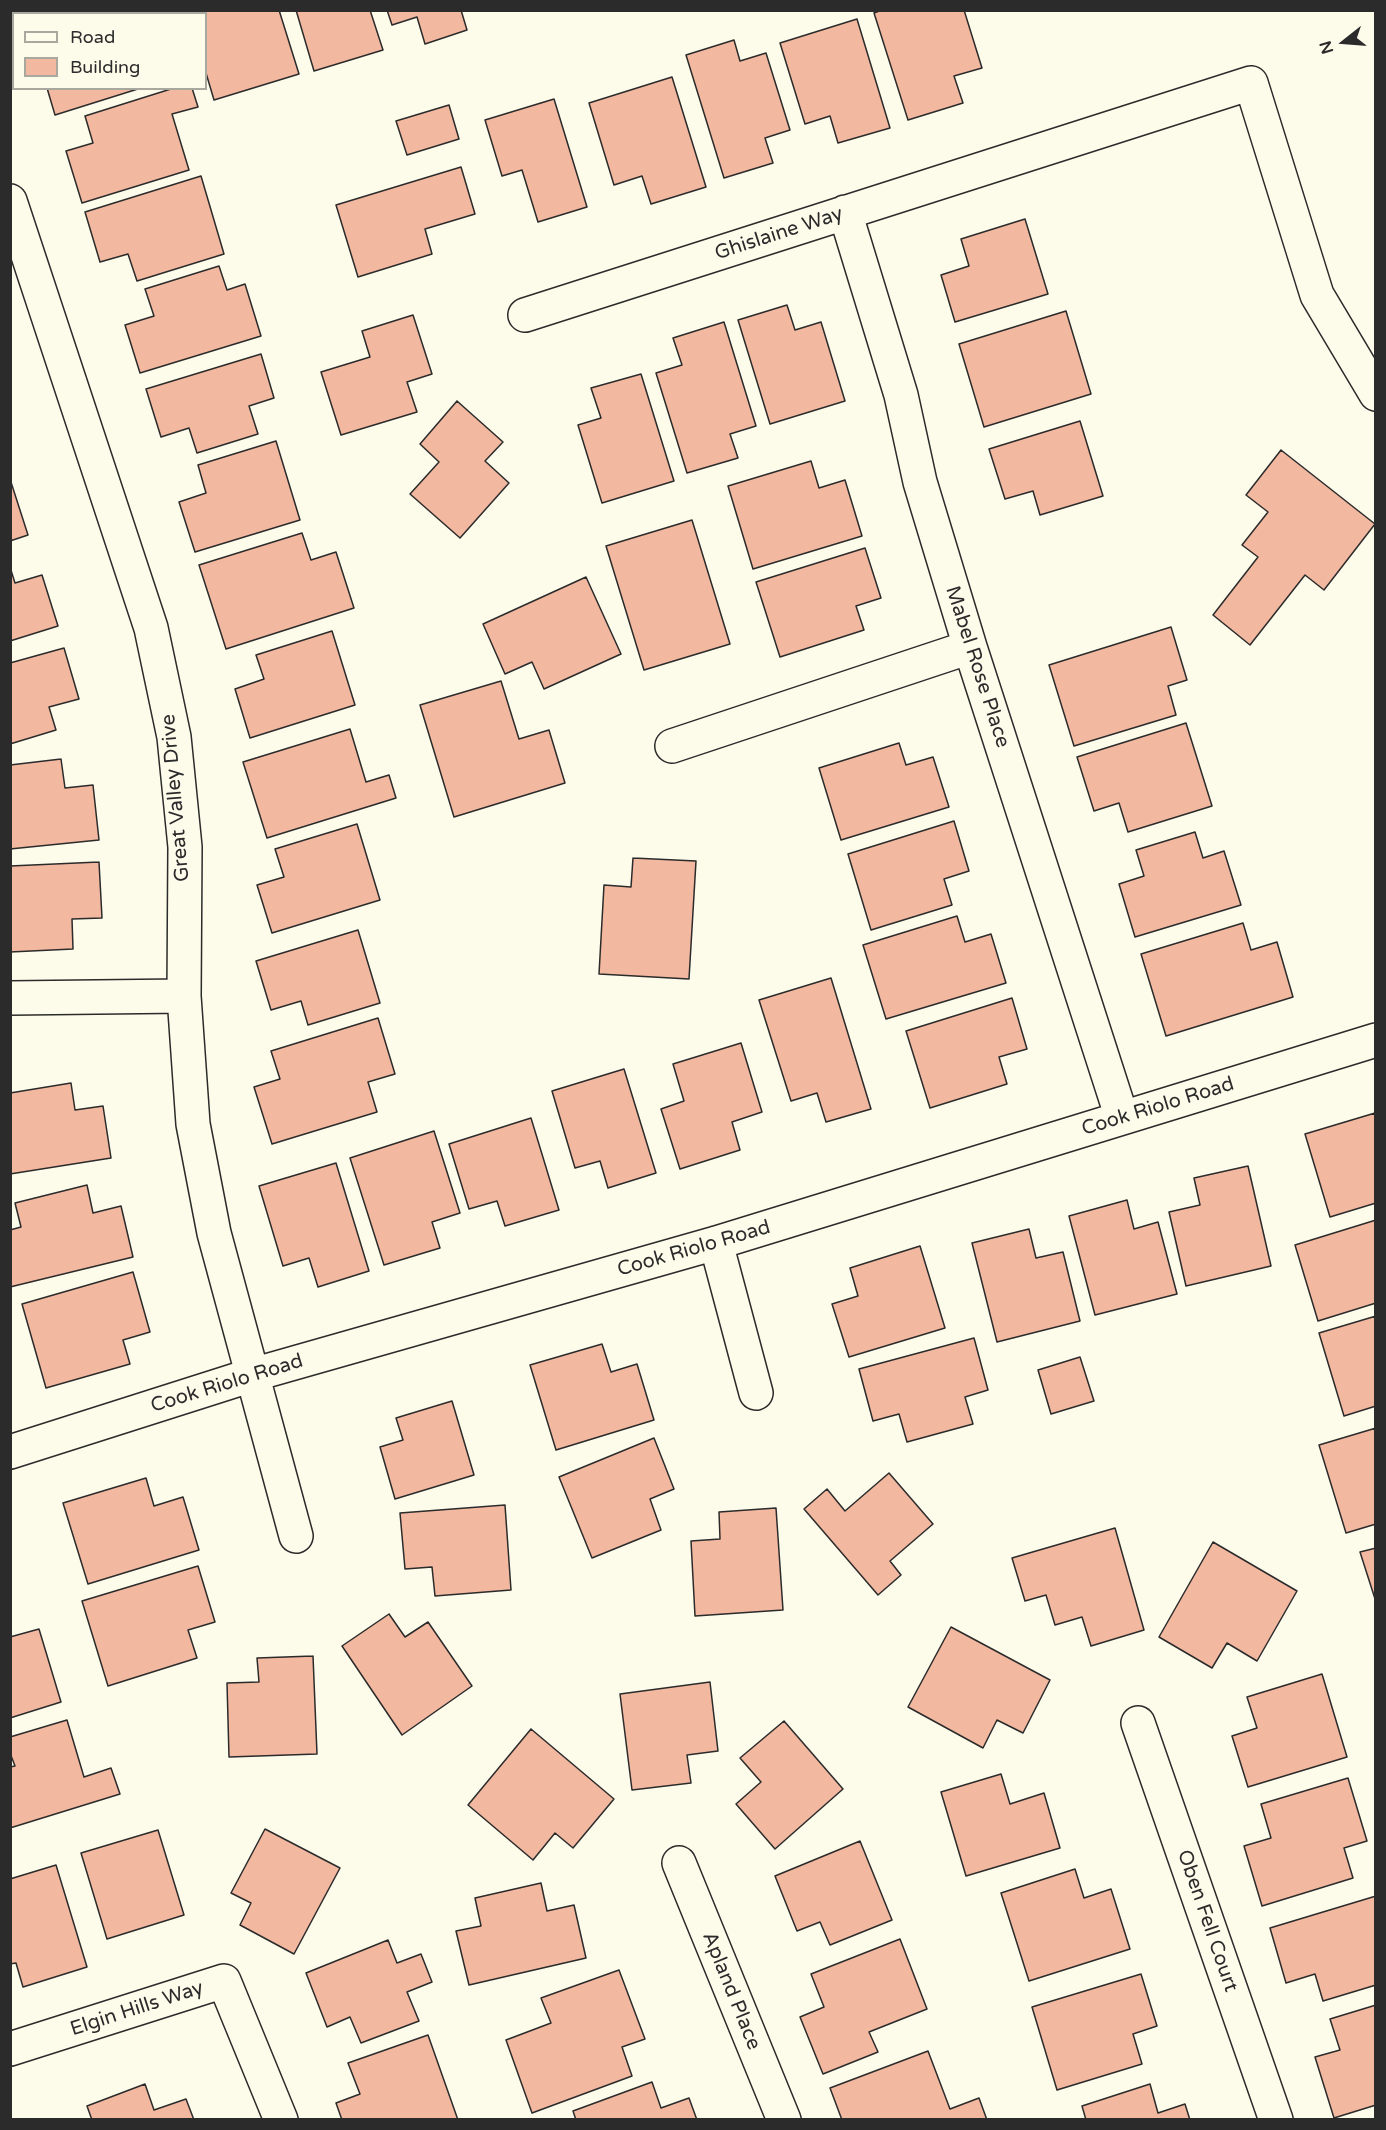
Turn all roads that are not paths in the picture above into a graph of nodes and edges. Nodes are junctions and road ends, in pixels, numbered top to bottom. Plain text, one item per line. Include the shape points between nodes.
1 (10, 201) edge
2 (845, 212) junction
3 (525, 315) dead end
4 (1376, 394) edge
5 (970, 647) junction
6 (672, 746) dead end
7 (184, 996) junction
8 (10, 999) edge
9 (1376, 1040) edge
10 (1122, 1118) junction
11 (716, 1243) junction
12 (252, 1375) junction
13 (756, 1393) dead end
14 (10, 1452) edge
15 (296, 1536) dead end
16 (1138, 1723) dead end
17 (679, 1863) dead end
18 (10, 2049) edge
19 (281, 2120) edge
20 (784, 2120) edge
21 (1276, 2120) edge

1 - 7 street, Great Valley Drive via 151,628 174,737 185,847
2 - 3 street, Ghislaine Way
2 - 4 street, Ghislaine Way via 1251,83 1317,296
2 - 5 street, Mabel Rose Place via 901,395 920,482
5 - 6 street
5 - 10 street, Mabel Rose Place
7 - 8 street
7 - 12 street, Great Valley Drive via 193,1124 214,1233
9 - 10 street, Cook Riolo Road
10 - 11 street, Cook Riolo Road
11 - 12 street, Cook Riolo Road
11 - 13 street
12 - 14 street, Cook Riolo Road
12 - 15 street, Great Valley Drive
16 - 21 street, Oben Fell Court
17 - 20 street, Apland Place
18 - 19 street, Elgin Hills Way via 224,1981

